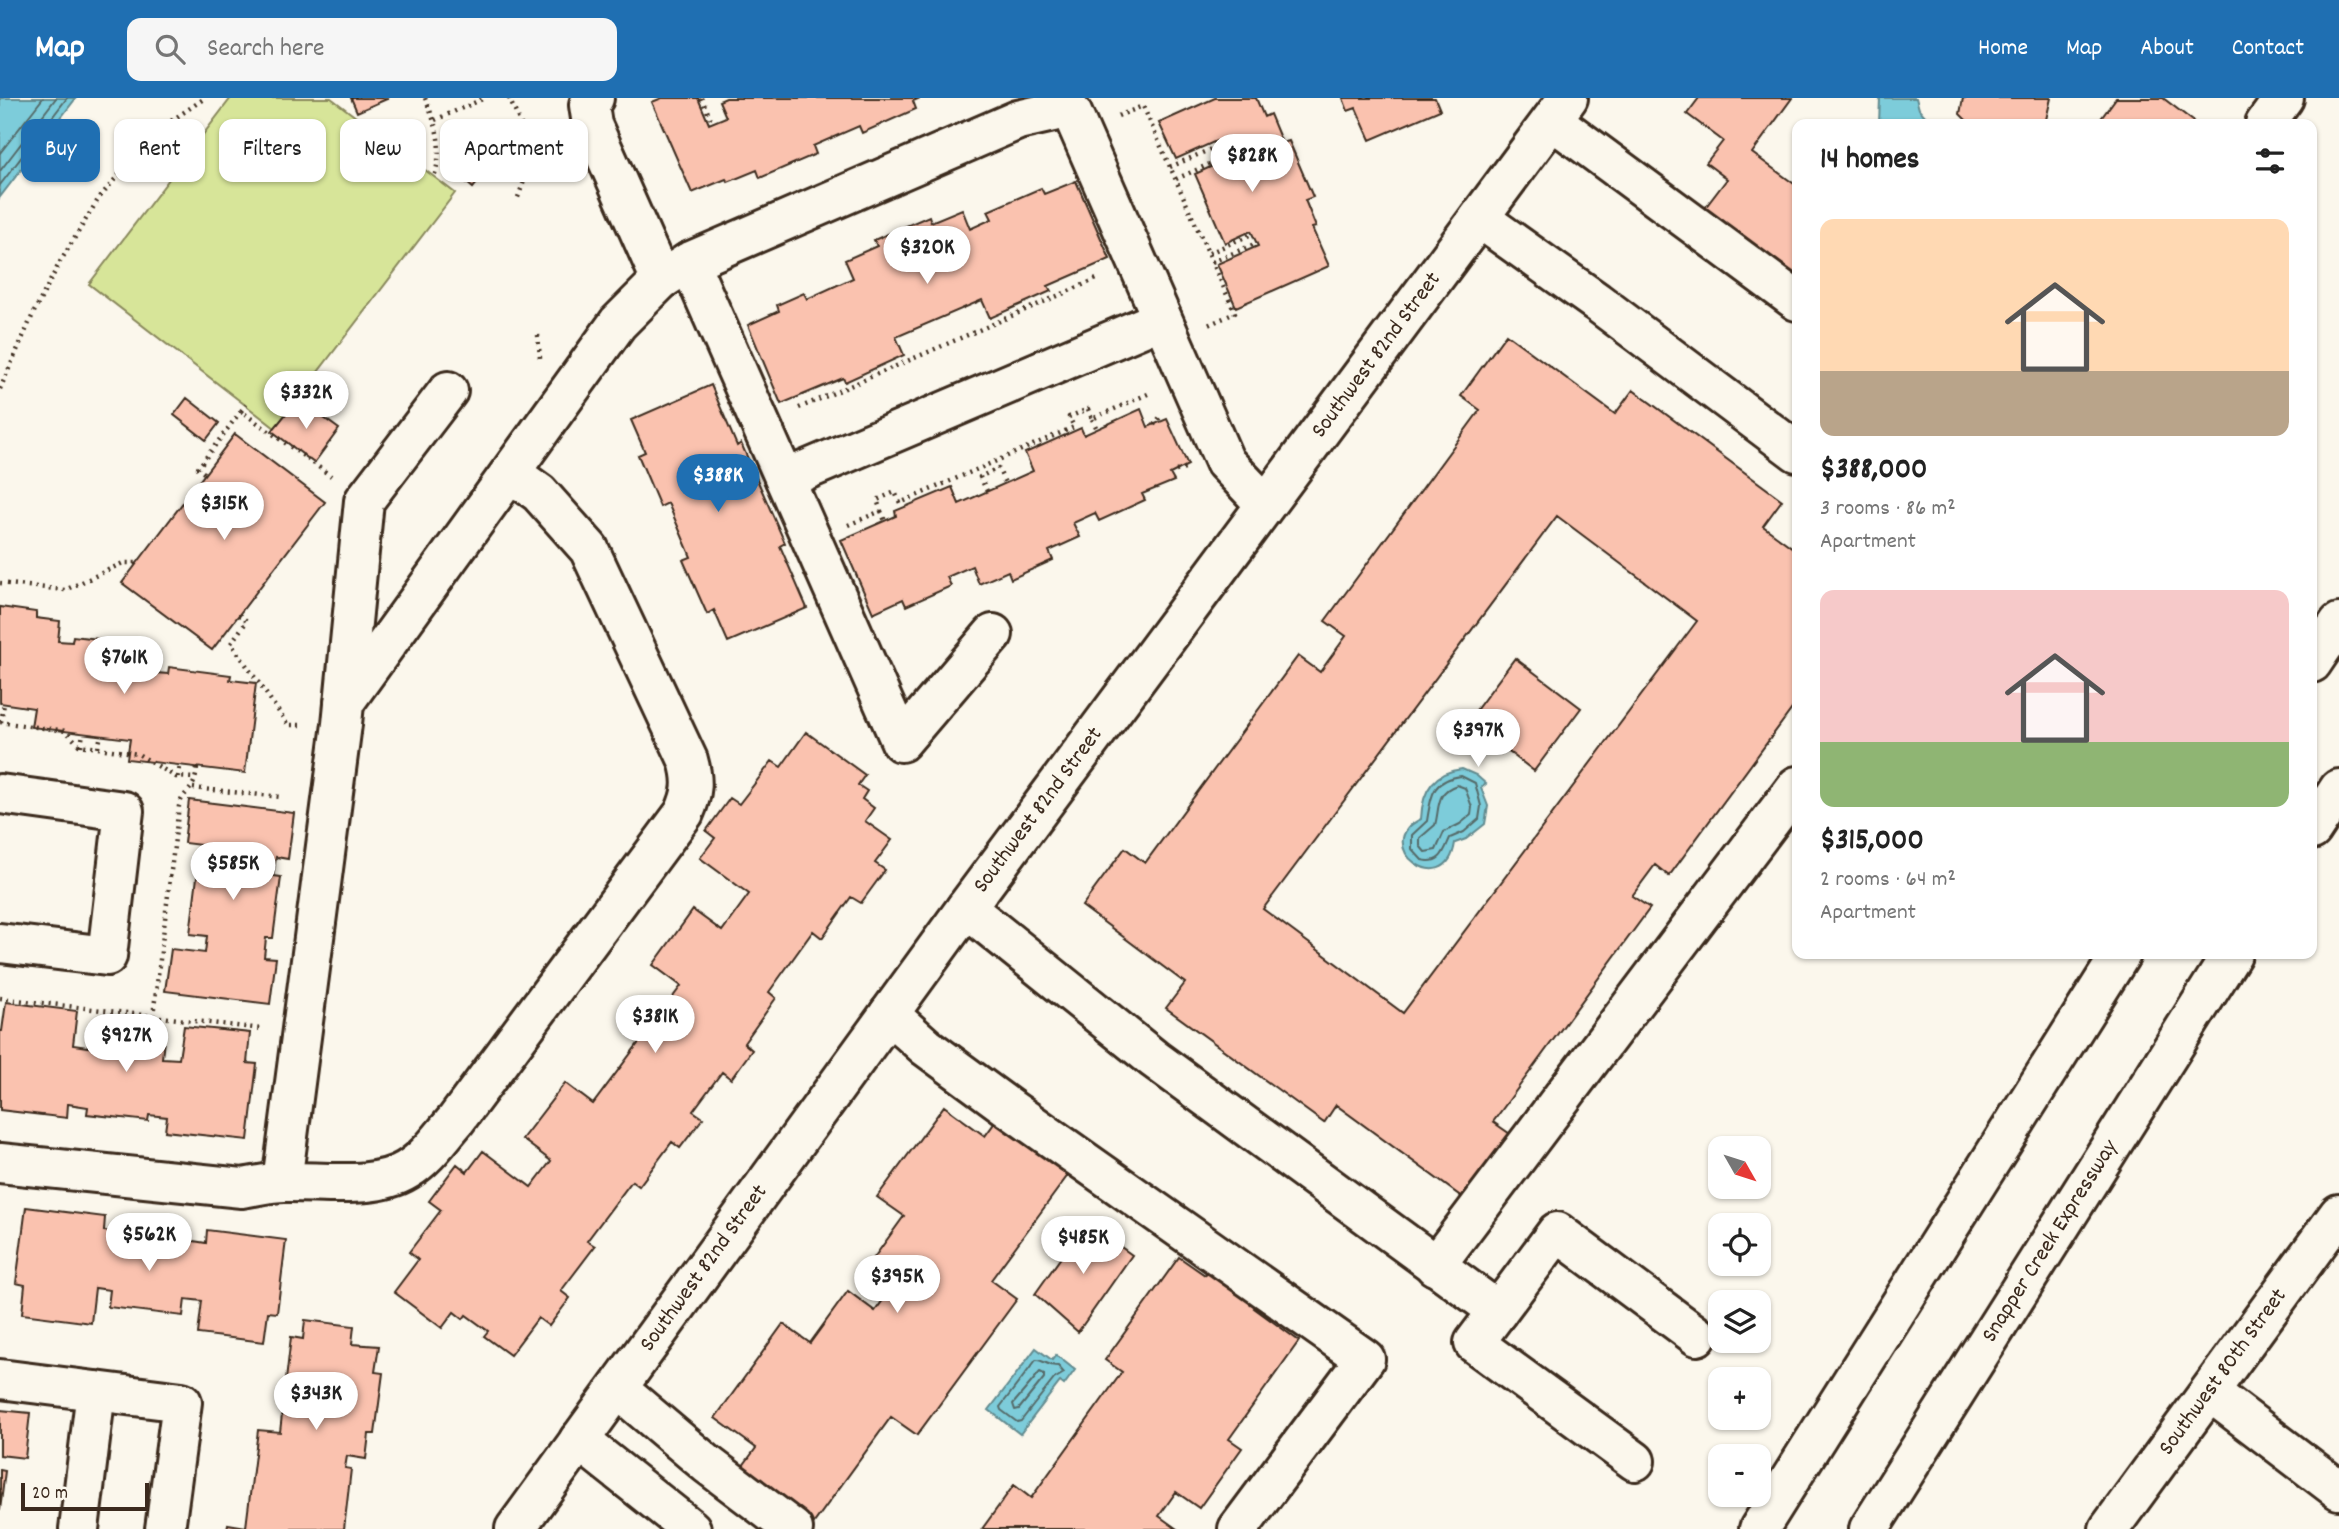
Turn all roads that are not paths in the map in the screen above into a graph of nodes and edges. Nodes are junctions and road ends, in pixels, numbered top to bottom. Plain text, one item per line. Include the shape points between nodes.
1 (594, 98) edge
2 (2284, 98) edge
3 (1070, 108) edge
4 (1560, 109) edge
5 (2269, 119) edge
6 (1479, 218) junction
7 (675, 271) junction
8 (1792, 296) edge
9 (1180, 325) junction
10 (448, 391) dead end
11 (1792, 448) edge
12 (510, 473) junction
13 (785, 479) junction
14 (1265, 504) junction
15 (2339, 623) edge
16 (993, 634) dead end
17 (2317, 656) edge
18 (344, 703) junction
19 (2339, 789) edge
20 (1792, 793) edge
21 (0, 794) edge
22 (2317, 822) edge
23 (966, 908) junction
24 (0, 943) edge
25 (2118, 959) edge
26 (2229, 959) edge
27 (889, 1014) junction
28 (0, 1163) edge
29 (282, 1182) junction
30 (2339, 1214) edge
31 (1435, 1266) junction
32 (1497, 1311) junction
33 (1697, 1336) dead end
34 (0, 1379) edge
35 (618, 1389) junction
36 (96, 1391) junction
37 (2210, 1392) junction
38 (579, 1440) junction
39 (1635, 1461) dead end
40 (2339, 1490) edge
41 (79, 1529) edge
42 (165, 1529) edge
43 (514, 1529) edge
44 (691, 1529) edge
45 (793, 1529) edge
46 (1238, 1529) edge
47 (1759, 1529) edge
48 (1869, 1529) edge
49 (2109, 1529) edge

1 - 7 main road via 589,105 592,125
2 - 5 main road
3 - 7 main road via 1018,120
3 - 9 main road
4 - 6 main road, Southwest 82nd Street
4 - 8 main road
6 - 11 main road
6 - 14 main road, Southwest 82nd Street
7 - 12 main road via 618,323
7 - 13 main road
9 - 13 main road
9 - 14 main road via 1226,462
10 - 18 main road via 364,501
12 - 18 main road
12 - 29 main road via 539,493 589,550 688,760 692,795 684,813 423,1158 393,1177 370,1182
13 - 16 main road via 901,742
14 - 23 main road, Southwest 82nd Street
15 - 17 main road
18 - 29 main road
19 - 22 main road
20 - 31 main road
21 - 24 main road via 124,811 107,956
23 - 27 main road, Southwest 82nd Street
23 - 31 main road via 1154,1059
25 - 47 main road
26 - 48 main road, Snapper Creek Expressway
27 - 35 main road, Southwest 82nd Street
27 - 46 main road via 1009,1108 1365,1359
28 - 29 main road via 242,1188
30 - 37 main road, Southwest 80th Street
31 - 32 main road
32 - 33 main road via 1557,1232
32 - 39 main road via 1474,1343
34 - 36 main road
35 - 38 main road, Southwest 82nd Street
35 - 45 main road
36 - 41 main road
36 - 42 main road via 182,1402
37 - 40 main road
37 - 49 main road, Southwest 80th Street
38 - 43 main road, Southwest 82nd Street
38 - 44 main road

